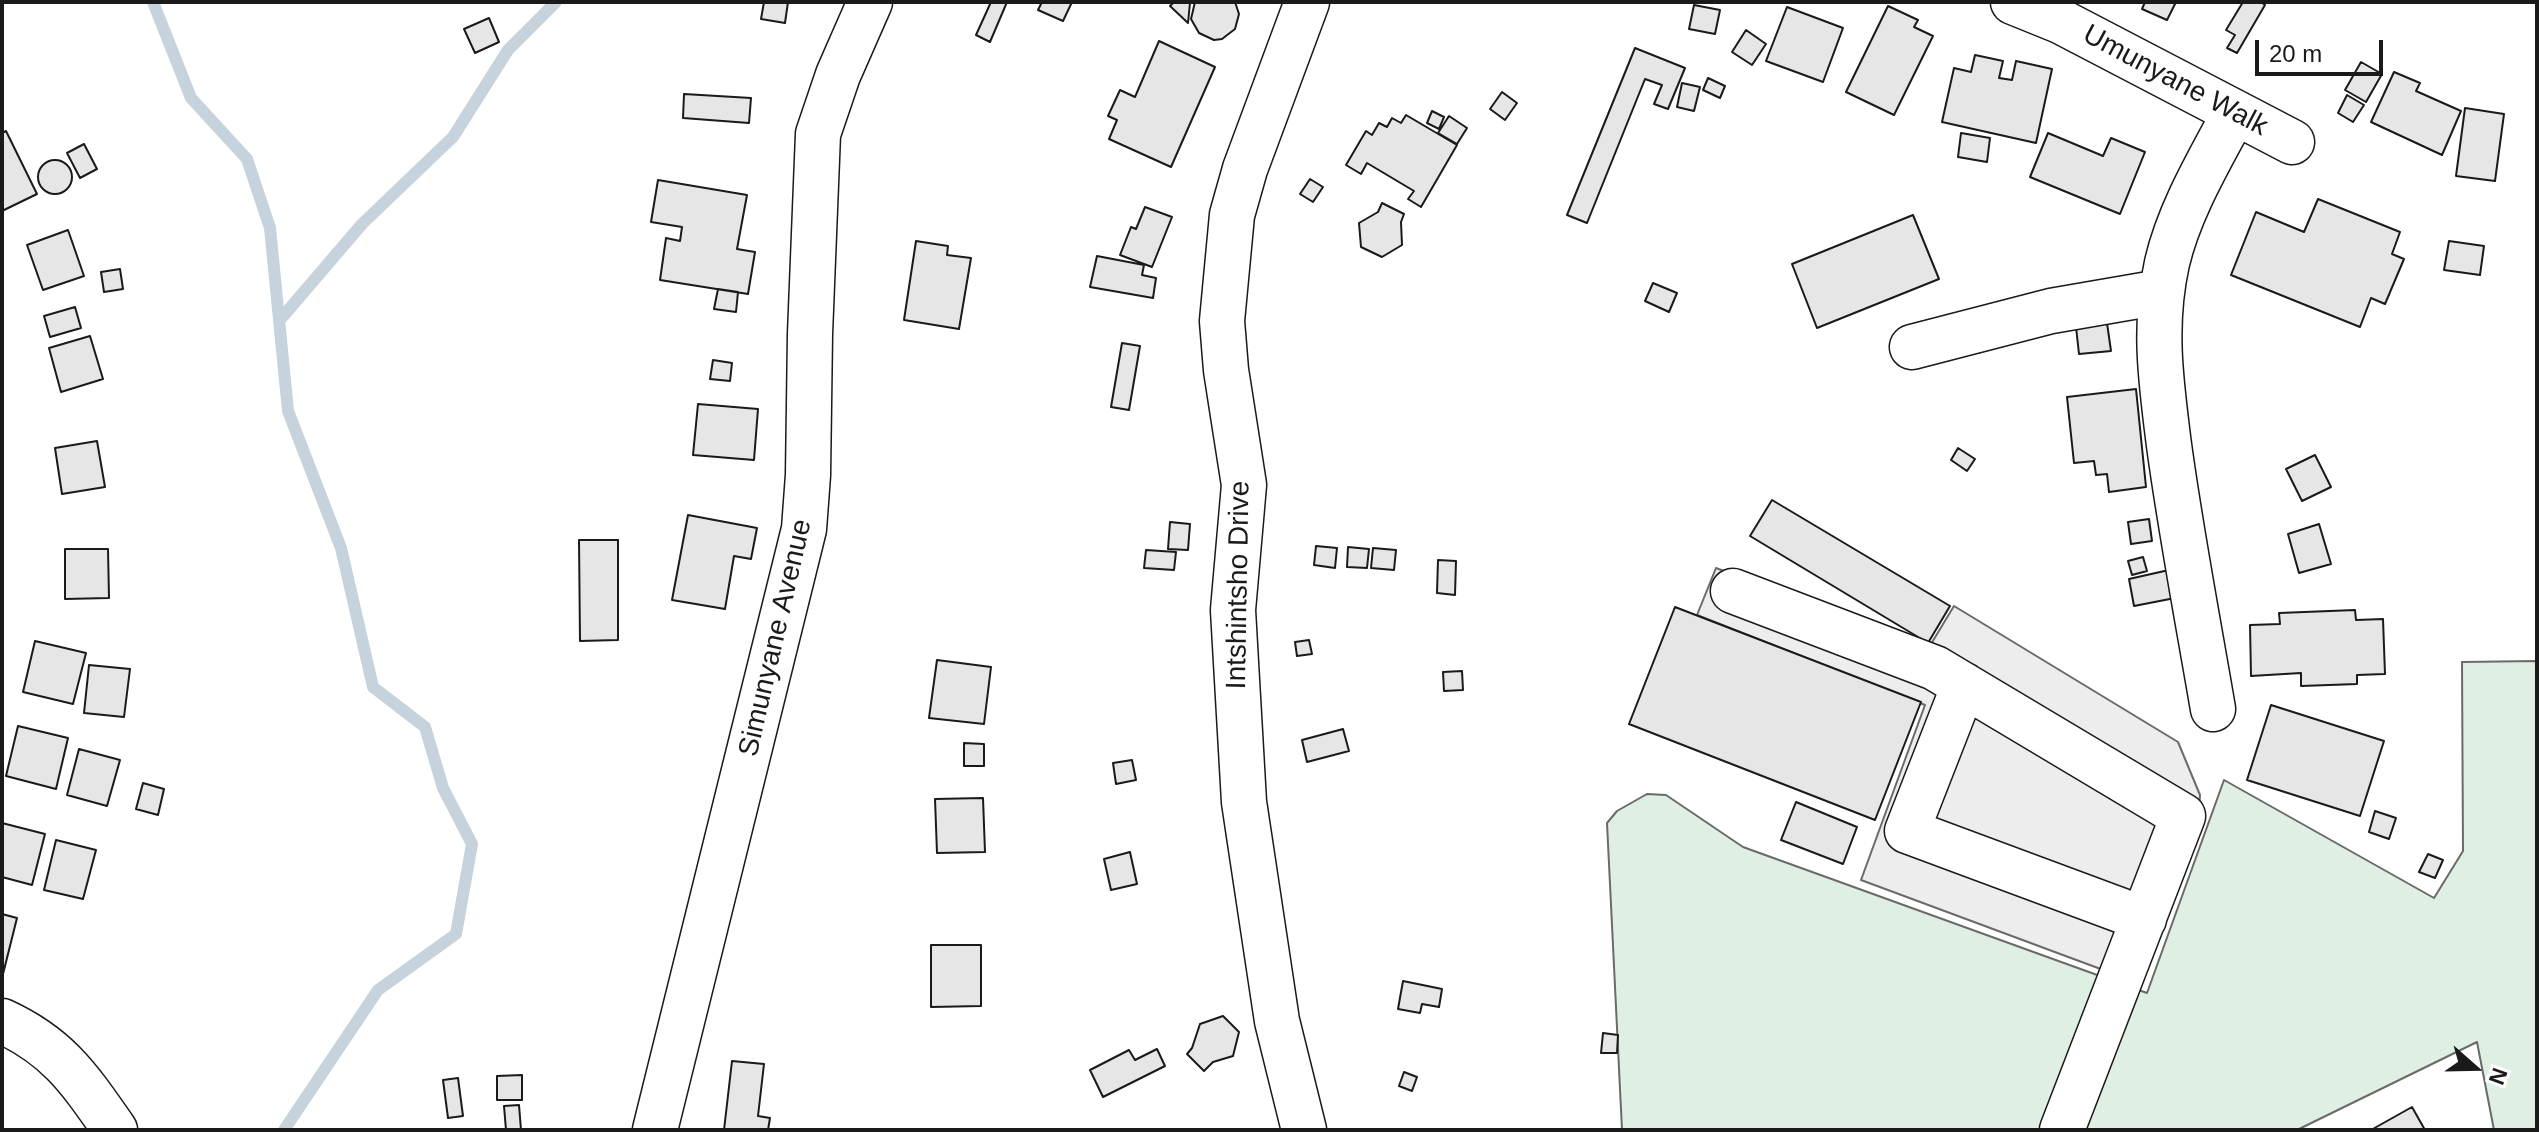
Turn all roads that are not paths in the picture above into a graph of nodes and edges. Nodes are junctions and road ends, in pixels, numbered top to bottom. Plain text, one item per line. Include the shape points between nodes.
1 (870, 2) edge
2 (1307, 2) edge
3 (2013, 2) edge
4 (2234, 114) junction
5 (2292, 142) dead end
6 (2161, 292) junction
7 (1912, 347) dead end
8 (1733, 591) dead end
9 (1964, 685) junction
10 (2213, 709) dead end
11 (2144, 919) junction
12 (2, 1021) edge
13 (115, 1130) edge
14 (655, 1130) edge
15 (1304, 1130) edge
16 (2062, 1130) edge

1 - 14 street, Simunyane Avenue via 818,134 804,529
2 - 15 street, Intshintsho Drive via 1232,215 1222,321 1244,485 1233,610 1244,802 1277,1021
3 - 4 street, Umunyane Walk via 2060,21
4 - 5 street, Umunyane Walk
4 - 6 street via 2192,196
6 - 7 street via 2051,311
6 - 10 street via 2159,369
8 - 9 street via 1935,668
9 - 11 street via 2183,816
9 - 11 street via 1907,831
11 - 16 street
12 - 13 street via 55,1053

